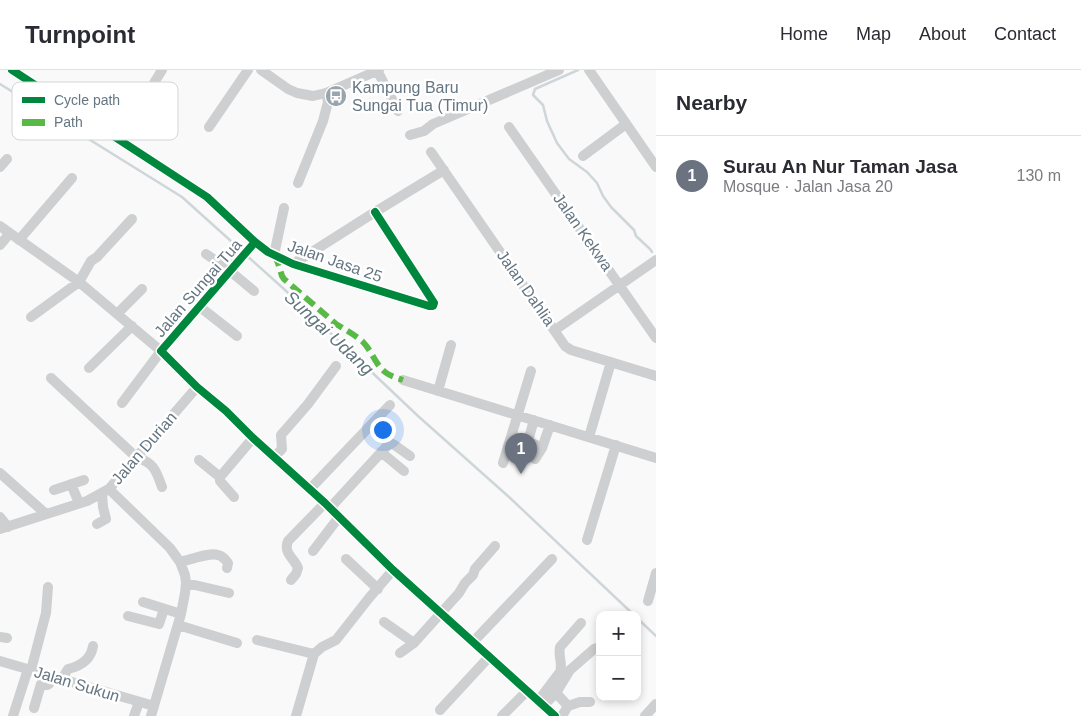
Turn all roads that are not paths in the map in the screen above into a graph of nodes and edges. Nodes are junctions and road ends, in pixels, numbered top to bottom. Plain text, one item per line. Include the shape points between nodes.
1 (12, 70) edge
2 (162, 70) edge
3 (248, 70) edge
4 (261, 70) edge
5 (378, 70) edge
6 (559, 70) edge
7 (589, 70) edge
8 (30, 82) edge
9 (154, 82) dead end
10 (326, 93) junction
11 (398, 111) dead end
12 (626, 124) junction
13 (209, 127) dead end
14 (509, 127) dead end
15 (410, 135) dead end
16 (119, 140) edge
17 (431, 152) dead end
18 (583, 156) dead end
19 (656, 167) edge
20 (444, 170) junction
21 (72, 178) dead end
22 (298, 183) dead end
23 (284, 208) dead end
24 (375, 212) junction
25 (132, 219) dead end
26 (0, 226) edge
27 (10, 233) junction
28 (19, 240) junction
29 (0, 245) edge
30 (252, 245) junction
31 (206, 254) dead end
32 (274, 254) junction
33 (656, 260) edge
34 (293, 264) junction
35 (233, 267) junction
36 (79, 282) junction
37 (620, 285) junction
38 (142, 289) dead end
39 (254, 291) dead end
40 (200, 307) junction
41 (118, 313) junction
42 (31, 317) dead end
43 (132, 326) junction
44 (555, 330) junction
45 (237, 336) dead end
46 (656, 338) edge
47 (451, 346) dead end
48 (161, 351) junction
49 (611, 362) junction
50 (336, 366) dead end
51 (89, 368) dead end
52 (531, 371) dead end
53 (656, 376) edge
54 (51, 378) dead end
55 (403, 380) dead end
56 (197, 387) junction
57 (438, 391) junction
58 (122, 403) dead end
59 (390, 405) dead end
60 (518, 416) junction
61 (534, 420) junction
62 (550, 425) junction
63 (589, 437) junction
64 (253, 438) junction
65 (616, 445) junction
66 (542, 448) junction
67 (381, 452) junction
68 (410, 456) dead end
69 (136, 457) junction
70 (274, 457) junction
71 (656, 458) edge
72 (535, 459) dead end
73 (198, 460) dead end
74 (503, 462) dead end
75 (404, 471) dead end
76 (0, 473) edge
77 (220, 477) junction
78 (84, 480) dead end
79 (71, 484) junction
80 (162, 487) dead end
81 (310, 489) junction
82 (54, 490) dead end
83 (106, 491) junction
84 (234, 497) dead end
85 (80, 504) junction
86 (327, 506) junction
87 (46, 514) junction
88 (0, 517) edge
89 (339, 517) junction
90 (97, 524) dead end
91 (4, 528) edge
92 (587, 540) dead end
93 (495, 546) dead end
94 (313, 551) dead end
95 (346, 559) dead end
96 (552, 559) dead end
97 (180, 562) junction
98 (227, 568) dead end
99 (393, 570) junction
100 (656, 573) edge
101 (291, 580) dead end
102 (186, 583) junction
103 (48, 587) dead end
104 (378, 589) junction
105 (229, 593) dead end
106 (648, 601) dead end
107 (143, 602) dead end
108 (164, 609) junction
109 (440, 613) junction
110 (182, 614) junction
111 (128, 616) dead end
112 (384, 622) dead end
113 (581, 623) dead end
114 (178, 625) junction
115 (257, 640) dead end
116 (414, 642) junction
117 (473, 642) junction
118 (238, 643) dead end
119 (93, 646) dead end
120 (596, 648) edge
121 (314, 654) junction
122 (400, 654) dead end
123 (489, 657) junction
124 (0, 661) edge
125 (30, 670) junction
126 (51, 676) junction
127 (64, 680) junction
128 (527, 691) junction
129 (556, 693) junction
130 (139, 702) junction
131 (590, 702) dead end
132 (541, 704) junction
133 (656, 704) edge
134 (568, 706) junction
135 (34, 708) dead end
136 (440, 710) dead end
137 (152, 711) edge
138 (13, 716) edge
139 (134, 716) edge
140 (296, 716) edge
141 (502, 716) edge
142 (555, 716) edge
143 (562, 716) edge
144 (644, 716) edge

1 - 8 street, Jalan Jasa 25
2 - 9 street
3 - 13 street
4 - 10 street via 297,93 313,96
5 - 10 street
5 - 11 street
6 - 15 street
7 - 12 street
10 - 22 street via 328,102 323,121
12 - 18 street
12 - 19 street
14 - 37 street, Jalan Kekwa
16 - 30 street, Jalan Jasa 25 via 206,197
17 - 20 street, Jalan Dahlia
20 - 24 street
20 - 44 street, Jalan Dahlia
21 - 28 street
23 - 32 street, Jalan Jasa 25
24 - 34 street
24 - 34 street, Jalan Jasa 25 via 433,306
25 - 36 street via 91,261
26 - 27 street
27 - 28 street
27 - 29 street
28 - 36 street
30 - 32 street, Jalan Jasa 25
30 - 35 street, Jalan Sungai Tua
31 - 35 street
32 - 34 street, Jalan Jasa 25
33 - 37 street
35 - 39 street
35 - 40 street, Jalan Sungai Tua
36 - 41 street
36 - 42 street
37 - 44 street
37 - 46 street, Jalan Kekwa
38 - 41 street
40 - 45 street
40 - 48 street, Jalan Sungai Tua
41 - 43 street
43 - 48 street
43 - 51 street
44 - 49 street, Jalan Dahlia via 571,350
47 - 57 street
48 - 56 street
48 - 58 street, Jalan Sungai Tua
49 - 53 street, Jalan Dahlia
49 - 63 street
50 - 70 street via 281,434 282,448
52 - 60 street
54 - 69 street
55 - 57 street
56 - 64 street
56 - 69 street, Jalan Durian
57 - 60 street
59 - 81 street
60 - 61 street
60 - 74 street
61 - 62 street
61 - 66 street via 528,441
62 - 63 street
62 - 66 street
63 - 65 street
64 - 70 street
64 - 77 street
65 - 71 street
65 - 92 street
66 - 72 street
67 - 68 street via 393,444
67 - 75 street
67 - 86 street
69 - 80 street via 147,461 156,471
69 - 83 street, Jalan Durian
70 - 81 street
73 - 77 street
76 - 87 street
77 - 84 street
78 - 79 street
79 - 82 street
79 - 85 street
81 - 86 street
83 - 85 street, Jalan Durian
83 - 90 street via 103,507 106,519
83 - 97 street via 170,548
85 - 87 street, Jalan Durian
86 - 89 street
86 - 101 street via 286,545 298,568
87 - 91 street, Jalan Durian
88 - 91 street
89 - 94 street
89 - 99 street
93 - 109 street
95 - 104 street
96 - 117 street
97 - 98 street via 211,554 224,558
97 - 102 street
99 - 104 street
99 - 109 street
100 - 106 street
102 - 105 street
102 - 110 street
103 - 125 street via 46,613
104 - 121 street via 336,640
107 - 108 street
108 - 110 street
108 - 111 street via 159,624
109 - 116 street
109 - 117 street
110 - 114 street
112 - 116 street
113 - 132 street via 560,647 562,667
114 - 118 street
114 - 137 street
115 - 121 street
116 - 122 street
117 - 123 street
119 - 127 street via 81,665 68,669
120 - 129 street via 570,670
121 - 140 street
123 - 128 street
123 - 136 street
124 - 125 street, Jalan Sukun
125 - 126 street, Jalan Sukun
125 - 138 street
126 - 127 street, Jalan Sukun
126 - 135 street via 49,684 41,684
127 - 130 street, Jalan Sukun
128 - 132 street
128 - 141 street
129 - 132 street
129 - 134 street
130 - 137 street, Jalan Sukun
130 - 139 street
131 - 134 street
132 - 142 street
133 - 144 street
134 - 143 street

